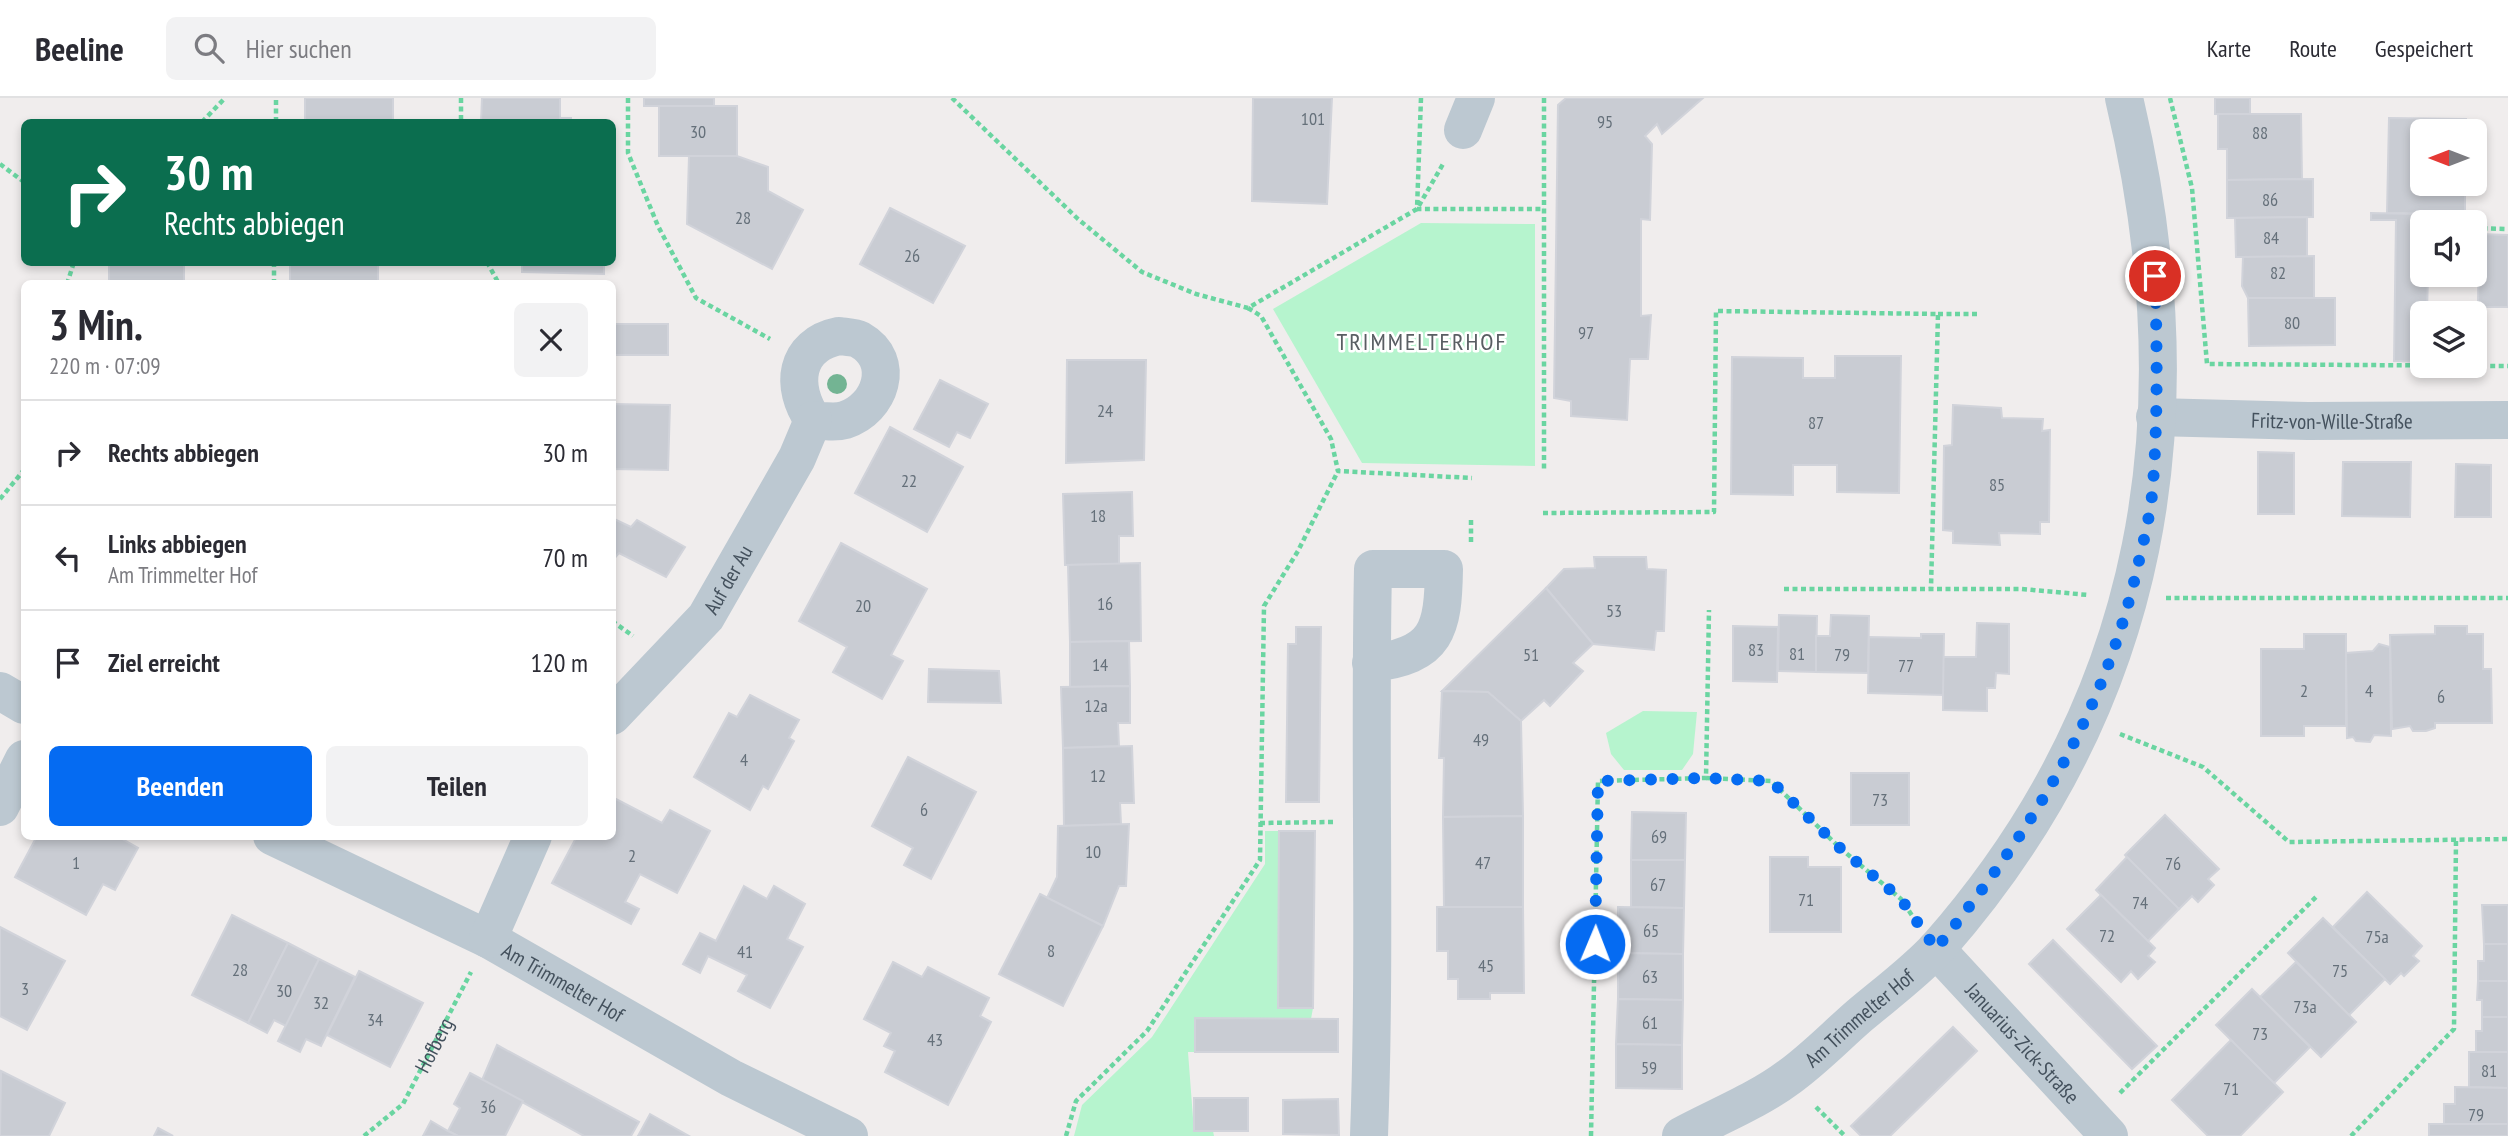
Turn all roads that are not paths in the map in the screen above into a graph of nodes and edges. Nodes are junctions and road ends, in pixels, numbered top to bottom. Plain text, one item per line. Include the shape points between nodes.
1 (2124, 98) edge
2 (2155, 417) junction
3 (813, 420) junction
4 (2508, 420) edge
5 (1371, 663) dead end
6 (0, 691) edge
7 (21, 703) edge
8 (616, 712) edge
9 (21, 765) edge
10 (0, 807) edge
11 (280, 840) edge
12 (531, 840) edge
13 (488, 939) junction
14 (1936, 949) junction
15 (2111, 1119) edge
16 (841, 1135) edge
17 (1369, 1136) edge
18 (1681, 1136) edge

1 - 2 street, Am Trimmelter Hof via 2145,192 2155,276
2 - 4 street, Fritz-von-Wille-Straße
2 - 14 street, Am Trimmelter Hof via 2153,486 2130,598 2086,723 2000,868
3 - 3 street via 847,419 878,394 880,363 859,340 822,339 804,356 799,391
3 - 8 street, Auf der Au via 797,458 706,617
5 - 17 street
6 - 7 street
9 - 10 street
11 - 13 street, Am Trimmelter Hof
12 - 13 street
13 - 16 street, Am Trimmelter Hof
14 - 15 street, Januarius-Zick-Straße
14 - 18 street, Am Trimmelter Hof via 1788,1078

